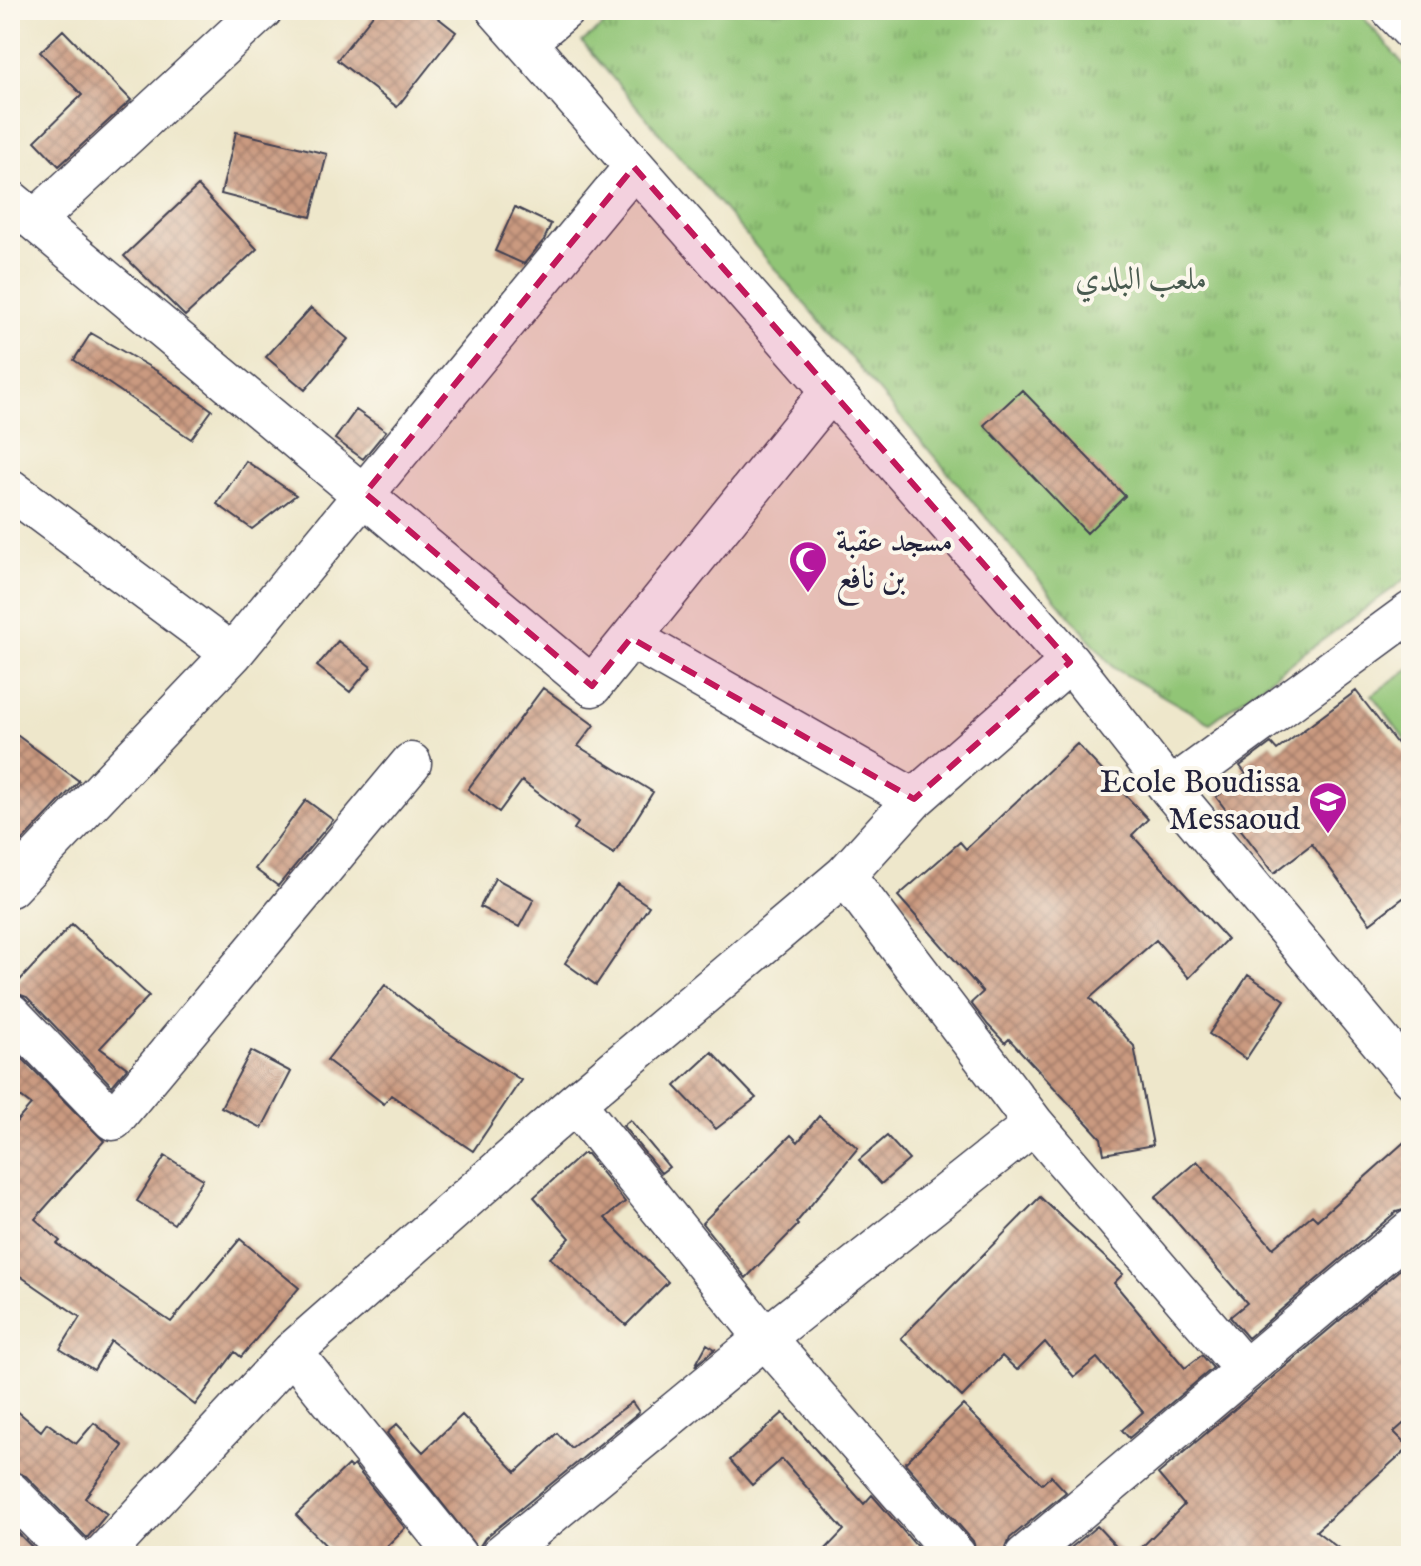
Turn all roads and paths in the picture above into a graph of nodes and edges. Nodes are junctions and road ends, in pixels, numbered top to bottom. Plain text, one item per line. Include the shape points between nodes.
1 (262, 10) edge
2 (497, 10) edge
3 (564, 10) edge
4 (1392, 10) edge
5 (1411, 30) edge
6 (526, 42) junction
7 (634, 167) junction
8 (22, 210) edge
9 (830, 392) junction
10 (10, 489) edge
11 (365, 493) junction
12 (1411, 612) edge
13 (631, 638) junction
14 (232, 654) junction
15 (1070, 662) junction
16 (411, 763) dead end
17 (1170, 789) junction
18 (914, 799) junction
19 (845, 875) junction
20 (10, 887) edge
21 (10, 1013) edge
22 (1411, 1078) edge
23 (575, 1103) junction
24 (1034, 1124) junction
25 (1411, 1230) edge
26 (765, 1338) junction
27 (292, 1352) junction
28 (1245, 1370) junction
29 (10, 1492) edge
30 (73, 1556) edge
31 (102, 1556) edge
32 (457, 1556) edge
33 (500, 1556) edge
34 (956, 1556) edge
35 (1025, 1556) edge

1 - 8 street
2 - 6 street
3 - 6 street
4 - 5 street
6 - 7 street
7 - 9 street
7 - 11 street
8 - 11 street
9 - 13 street
9 - 15 street
10 - 14 street
11 - 13 street via 592,686
11 - 14 street
12 - 17 street
13 - 18 street
14 - 20 street
15 - 17 street
15 - 18 street
16 - 21 street via 113,1120
17 - 22 street
18 - 19 street
19 - 23 street
19 - 24 street
23 - 26 street
23 - 27 street
24 - 26 street
24 - 28 street
25 - 28 street
26 - 33 street
26 - 34 street
27 - 31 street
27 - 32 street
28 - 35 street
29 - 30 street

